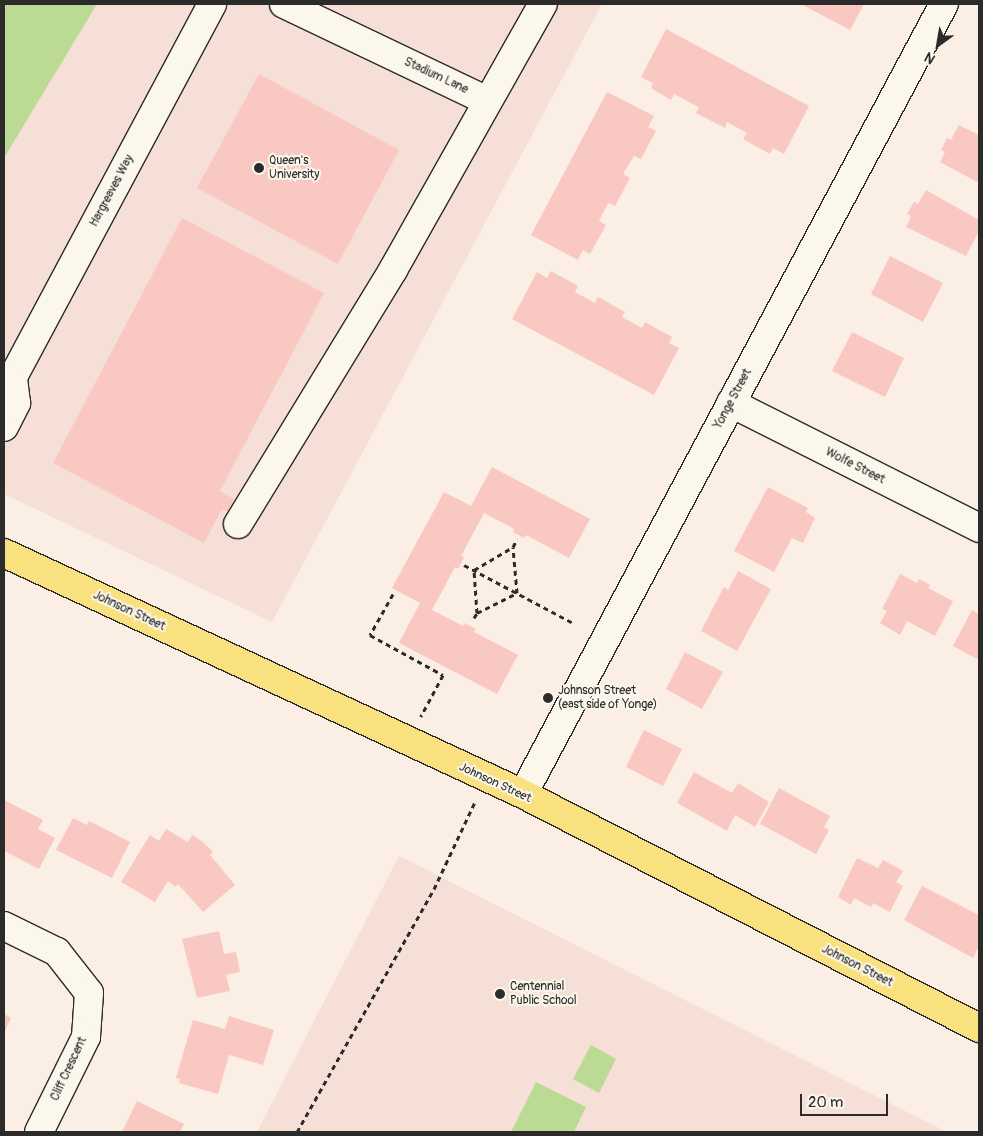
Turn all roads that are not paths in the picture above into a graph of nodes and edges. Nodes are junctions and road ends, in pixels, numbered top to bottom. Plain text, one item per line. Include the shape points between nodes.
1 (212, 4) edge
2 (284, 4) edge
3 (543, 4) edge
4 (944, 4) edge
5 (487, 100) junction
6 (9, 380) edge
7 (731, 403) junction
8 (4, 427) edge
9 (238, 524) dead end
10 (979, 528) edge
11 (4, 554) edge
12 (522, 794) junction
13 (4, 926) edge
14 (979, 1028) edge
15 (39, 1132) edge

1 - 6 street, Hargreaves Way
2 - 5 street, Stadium Lane
3 - 5 street
4 - 7 street, Yonge Street
5 - 9 street via 392,270
6 - 8 street, Hargreaves Way via 16,403
7 - 10 street, Wolfe Street
7 - 12 street, Yonge Street
11 - 12 main road, Johnson Street
12 - 14 main road, Johnson Street
13 - 15 street, Cliff Crescent via 57,952 89,993 86,1037

